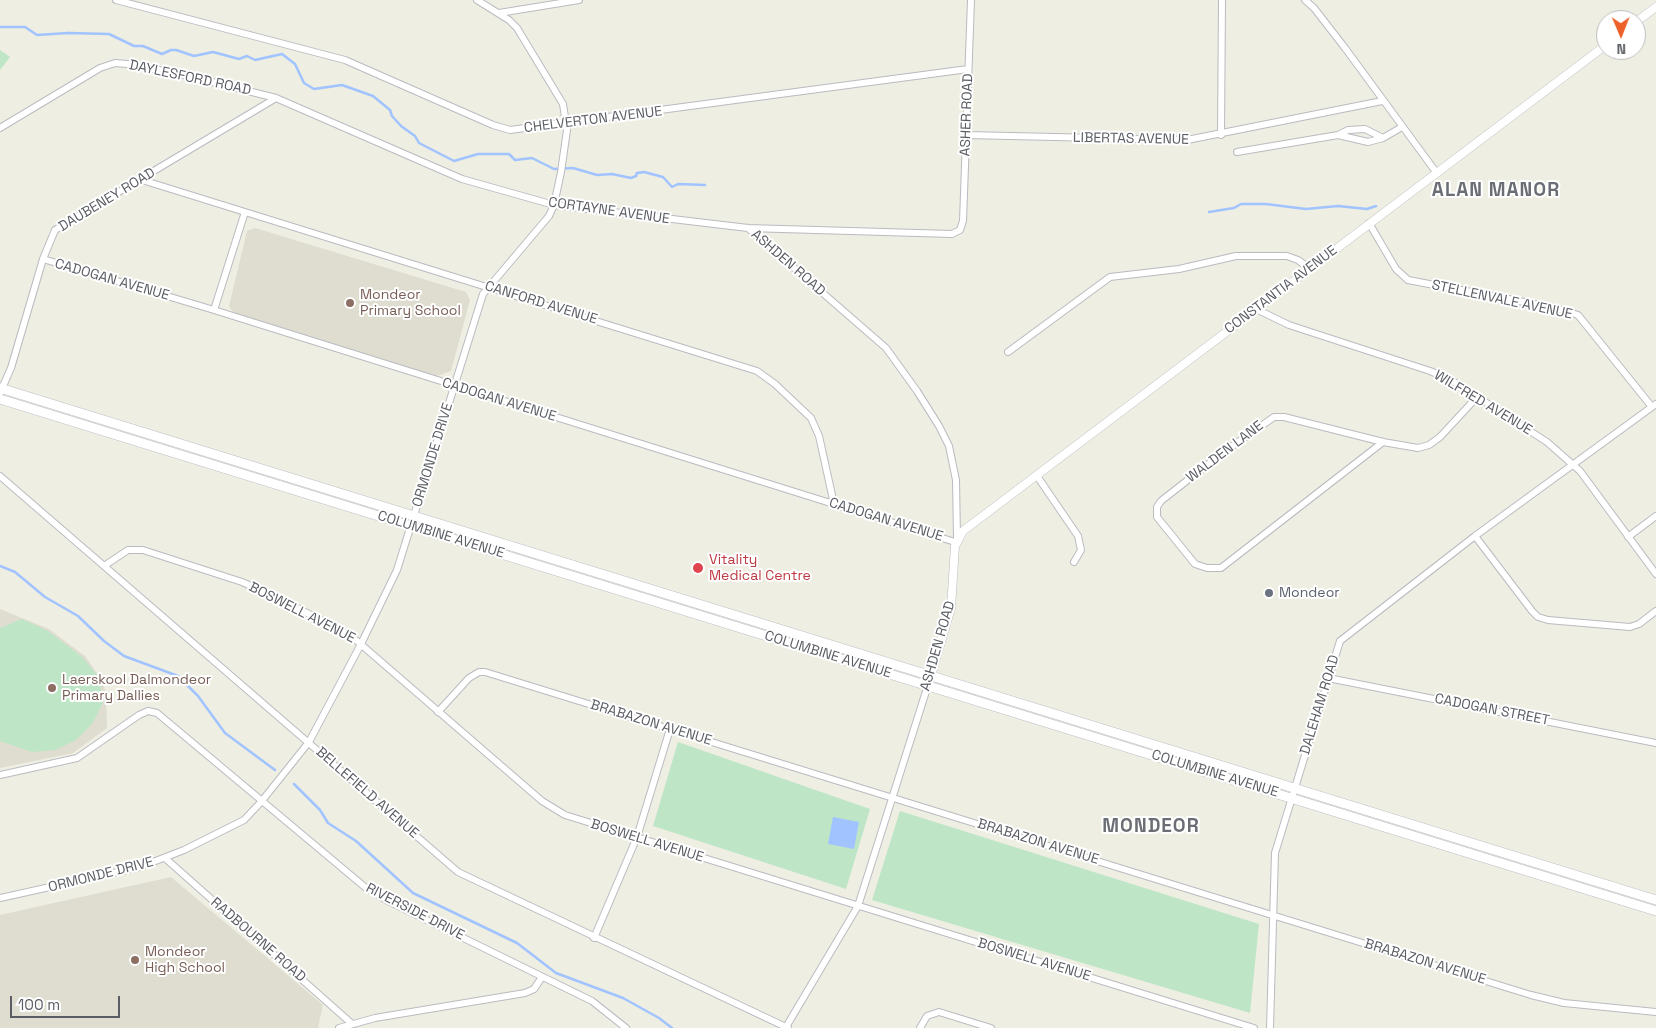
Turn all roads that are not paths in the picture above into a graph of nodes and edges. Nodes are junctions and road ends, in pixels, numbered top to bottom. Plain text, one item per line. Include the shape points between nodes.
1 (116, 0) edge
2 (477, 0) edge
3 (579, 0) edge
4 (971, 0) edge
5 (1222, 0) edge
6 (1305, 0) edge
7 (132, 2) edge
8 (499, 13) junction
9 (1596, 52) edge
10 (968, 69) junction
11 (276, 98) junction
12 (1382, 102) junction
13 (566, 124) junction
14 (1402, 127) junction
15 (0, 128) edge
16 (966, 135) junction
17 (1221, 135) junction
18 (1338, 135) junction
19 (1383, 138) junction
20 (1237, 152) dead end
21 (1436, 172) junction
22 (142, 180) junction
23 (554, 204) junction
24 (245, 212) junction
25 (1369, 223) junction
26 (748, 228) junction
27 (960, 230) joint
28 (43, 259) junction
29 (1309, 268) junction
30 (488, 287) junction
31 (1256, 309) junction
32 (214, 310) junction
33 (1008, 352) dead end
34 (454, 386) junction
35 (1, 390) edge
36 (1477, 397) junction
37 (0, 399) edge
38 (1654, 406) edge
39 (142, 431) junction
40 (138, 441) junction
41 (1383, 442) junction
42 (1574, 464) junction
43 (275, 473) junction
44 (0, 476) edge
45 (1037, 476) junction
46 (272, 483) junction
47 (834, 504) junction
48 (414, 515) junction
49 (1656, 516) edge
50 (410, 526) junction
51 (1475, 536) junction
52 (1628, 537) junction
53 (956, 540) junction
54 (547, 557) junction
55 (1074, 562) dead end
56 (104, 566) junction
57 (542, 566) junction
58 (1656, 574) edge
59 (673, 596) junction
60 (669, 605) junction
61 (1656, 612) edge
62 (801, 636) junction
63 (361, 644) junction
64 (798, 646) junction
65 (930, 676) junction
66 (1328, 678) junction
67 (928, 685) junction
68 (438, 712) junction
69 (1053, 714) junction
70 (1050, 724) junction
71 (670, 729) junction
72 (309, 742) junction
73 (1656, 742) edge
74 (1171, 750) junction
75 (1169, 760) junction
76 (0, 775) edge
77 (1294, 788) junction
78 (892, 796) junction
79 (1291, 798) junction
80 (261, 802) junction
81 (1437, 832) junction
82 (637, 837) junction
83 (1434, 842) junction
84 (165, 858) junction
85 (1573, 874) junction
86 (1570, 884) junction
87 (0, 898) edge
88 (1656, 900) edge
89 (858, 906) junction
90 (1656, 911) edge
91 (1273, 914) junction
92 (594, 938) junction
93 (542, 976) junction
94 (1656, 1012) edge
95 (351, 1023) junction
96 (339, 1028) edge
97 (626, 1028) edge
98 (787, 1028) edge
99 (920, 1028) edge
100 (991, 1028) edge
101 (1254, 1028) edge
102 (1270, 1028) edge

1 - 7 street, CHELVERTON AVENUE
2 - 8 street, ORMONDE DRIVE
3 - 8 street
4 - 10 street, ASHER ROAD
5 - 17 street
6 - 12 street via 1345,48
7 - 13 street, CHELVERTON AVENUE via 338,57 504,129
8 - 13 street, ORMONDE DRIVE via 514,23 524,37 563,104
9 - 21 street, CONSTANTIA AVENUE
10 - 13 street, CHELVERTON AVENUE
10 - 16 street, ASHER ROAD
11 - 15 street, DAYLESFORD ROAD via 184,75 115,63 100,68
11 - 22 street, DAUBENEY ROAD
11 - 23 street, CORTAYNE AVENUE via 462,179
12 - 14 street
12 - 17 street, LIBERTAS AVENUE
13 - 23 street, ORMONDE DRIVE
14 - 19 street
14 - 21 street
16 - 17 street, LIBERTAS AVENUE via 1176,141
16 - 27 street, ASHER ROAD via 964,221
18 - 19 street via 1368,142
18 - 19 street via 1348,130 1365,129
18 - 20 street
21 - 25 street, CONSTANTIA AVENUE
22 - 24 street, CANFORD AVENUE
22 - 28 street, DAUBENEY ROAD via 59,227
23 - 26 street, CORTAYNE AVENUE
23 - 30 street, ORMONDE DRIVE via 539,229
24 - 30 street, CANFORD AVENUE
24 - 32 street
25 - 29 street, CONSTANTIA AVENUE
25 - 38 street, STELLENVALE AVENUE via 1396,269 1413,282 1556,308 1578,315
26 - 27 street, CORTAYNE AVENUE via 945,235
26 - 53 street, ASHDEN ROAD via 886,348 917,391 949,446 956,480
28 - 32 street, CADOGAN AVENUE
28 - 35 street, DAUBENEY ROAD via 11,368
29 - 31 street, CONSTANTIA AVENUE
29 - 33 street via 1287,256 1236,256 1179,269 1110,277
30 - 34 street, ORMONDE DRIVE via 477,310
30 - 47 street, CANFORD AVENUE via 763,374 806,411 814,424
31 - 36 street, WILFRED AVENUE via 1289,325 1430,371
31 - 45 street, CONSTANTIA AVENUE
32 - 34 street, CADOGAN AVENUE
34 - 47 street, CADOGAN AVENUE
34 - 48 street, ORMONDE DRIVE
35 - 39 main road, COLUMBINE AVENUE
36 - 41 street, WALDEN LANE via 1429,445 1408,448
36 - 42 street, WILFRED AVENUE via 1557,448
37 - 40 main road, COLUMBINE AVENUE
38 - 42 street, DALEHAM ROAD
39 - 40 main road
39 - 43 main road, COLUMBINE AVENUE
40 - 46 main road, COLUMBINE AVENUE
41 - 41 street, WALDEN LANE via 1274,417 1158,505 1157,516 1192,561 1202,567 1226,565
42 - 51 street, DALEHAM ROAD
42 - 52 street, WILFRED AVENUE
43 - 46 main road
43 - 48 main road, COLUMBINE AVENUE
44 - 56 street, BELLEFIELD AVENUE
45 - 53 street, CONSTANTIA AVENUE via 965,529
45 - 55 street via 1078,536 1081,550
46 - 50 main road, COLUMBINE AVENUE
47 - 53 street, CADOGAN AVENUE
48 - 50 street, ORMONDE DRIVE
48 - 54 main road, COLUMBINE AVENUE
49 - 52 street
50 - 57 main road, COLUMBINE AVENUE
50 - 63 street, ORMONDE DRIVE via 392,583
51 - 61 street via 1538,617 1630,627
51 - 66 street, DALEHAM ROAD via 1343,638
52 - 58 street, WILFRED AVENUE
53 - 65 street, ASHDEN ROAD via 951,608
54 - 57 main road
54 - 59 main road, COLUMBINE AVENUE
56 - 63 street, BOSWELL AVENUE via 128,550 142,550 242,582 295,606
56 - 72 street, BELLEFIELD AVENUE
57 - 60 main road, COLUMBINE AVENUE
59 - 60 main road
59 - 62 main road, COLUMBINE AVENUE
60 - 64 main road, COLUMBINE AVENUE
62 - 64 main road
62 - 65 main road, COLUMBINE AVENUE
63 - 68 street, BOSWELL AVENUE
63 - 72 street, ORMONDE DRIVE
64 - 67 main road, COLUMBINE AVENUE
65 - 67 street, ASHDEN ROAD
65 - 69 main road, COLUMBINE AVENUE
66 - 73 street, CADOGAN STREET
66 - 77 street, DALEHAM ROAD
67 - 70 main road, COLUMBINE AVENUE
67 - 78 street, ASHDEN ROAD
68 - 71 street, BRABAZON AVENUE via 469,678 485,672
68 - 82 street, BOSWELL AVENUE via 550,808 565,816
69 - 70 main road
69 - 74 main road, COLUMBINE AVENUE
70 - 75 main road, COLUMBINE AVENUE
71 - 78 street, BRABAZON AVENUE
71 - 82 street
72 - 80 street, ORMONDE DRIVE
72 - 92 street, BELLEFIELD AVENUE via 458,872
74 - 75 main road
74 - 77 main road, COLUMBINE AVENUE
75 - 79 main road, COLUMBINE AVENUE
76 - 80 street, RIVERSIDE DRIVE via 77,758 139,714 152,711
77 - 79 street, DALEHAM ROAD
77 - 81 main road, COLUMBINE AVENUE
78 - 89 street, ASHDEN ROAD
78 - 91 street, BRABAZON AVENUE
79 - 83 main road, COLUMBINE AVENUE
79 - 91 street, DALEHAM ROAD via 1275,853
80 - 84 street, ORMONDE DRIVE via 238,823
80 - 93 street, RIVERSIDE DRIVE via 372,892
81 - 83 main road
81 - 85 main road, COLUMBINE AVENUE
82 - 89 street, BOSWELL AVENUE
82 - 92 street
83 - 86 main road, COLUMBINE AVENUE
84 - 87 street, ORMONDE DRIVE via 116,874
84 - 95 street, RADBOURNE ROAD
85 - 86 main road
85 - 88 main road, COLUMBINE AVENUE
86 - 90 main road, COLUMBINE AVENUE
89 - 98 street, ASHDEN ROAD
89 - 101 street, BOSWELL AVENUE
91 - 94 street, BRABAZON AVENUE via 1550,1000
91 - 102 street, DALEHAM ROAD
92 - 98 street, BELLEFIELD AVENUE
93 - 95 street via 534,989 519,995
93 - 97 street, RIVERSIDE DRIVE via 600,1006
95 - 96 street
99 - 100 street via 927,1016 939,1012

